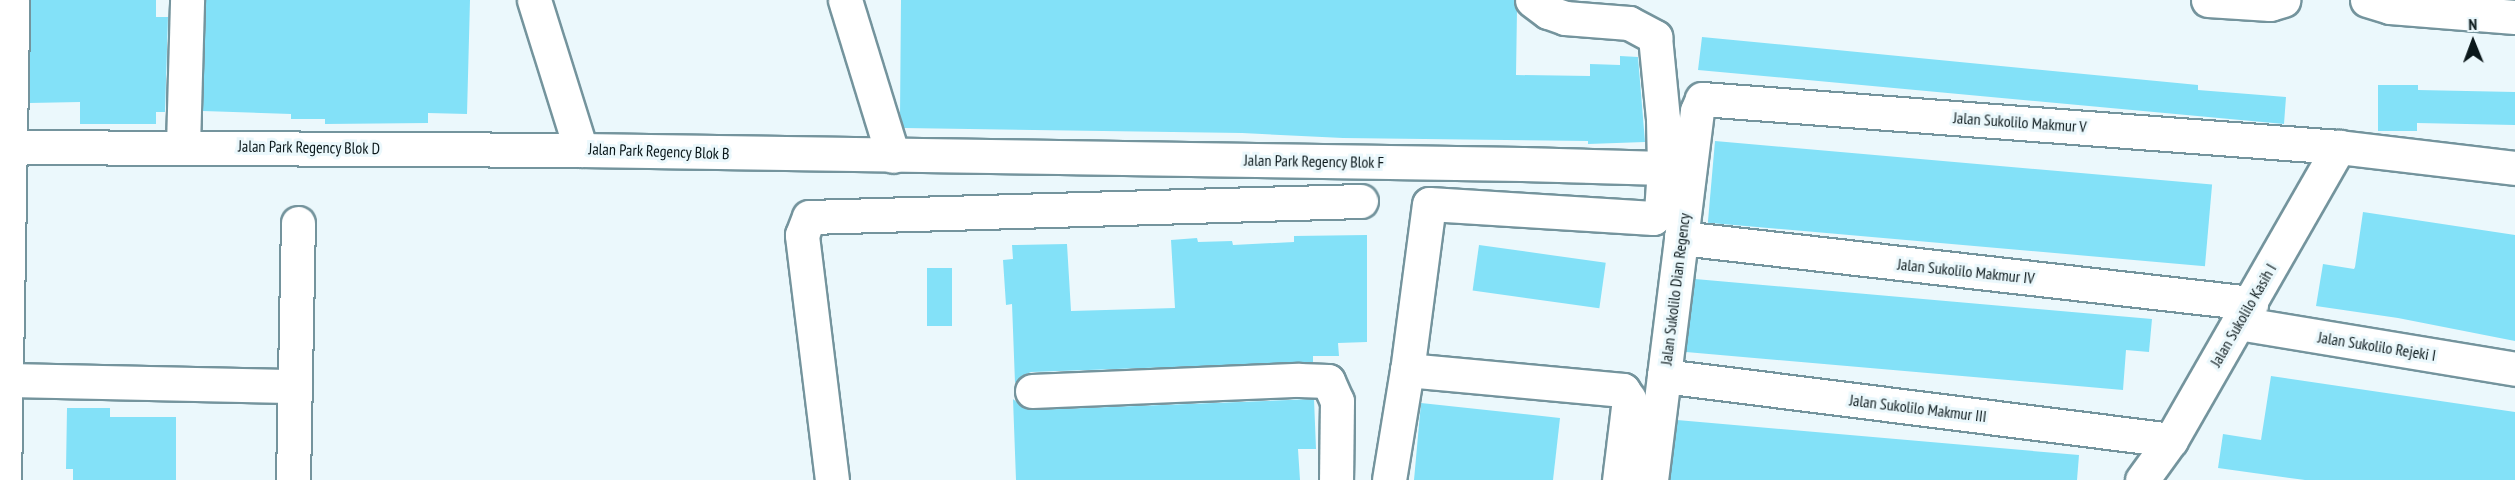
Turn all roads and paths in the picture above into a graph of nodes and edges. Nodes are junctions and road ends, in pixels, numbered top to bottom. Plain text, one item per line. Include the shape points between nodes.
1 (12, 0) edge
2 (187, 0) edge
3 (534, 0) edge
4 (845, 0) edge
5 (1532, 0) edge
6 (2208, 0) edge
7 (2283, 0) edge
8 (2367, 0) edge
9 (2515, 17) edge
10 (1702, 99) joint
11 (183, 146) junction
12 (10, 147) junction
13 (2339, 147) junction
14 (581, 150) junction
15 (893, 156) junction
16 (1432, 162) junction
17 (1664, 168) junction
18 (2515, 168) edge
19 (1361, 201) dead end
20 (1429, 204) junction
21 (298, 222) dead end
22 (1681, 238) junction
23 (2245, 313) junction
24 (2515, 369) edge
25 (1407, 370) junction
26 (1665, 376) junction
27 (6, 380) junction
28 (295, 386) junction
29 (1032, 391) dead end
30 (2171, 440) junction
31 (4, 480) edge
32 (293, 480) edge
33 (832, 480) edge
34 (1336, 480) edge
35 (1389, 480) edge
36 (1619, 480) edge
37 (1651, 480) edge
38 (2144, 480) edge

1 - 12 street
2 - 11 street
3 - 14 street, Jalan Park Regency Blok B
4 - 15 street
5 - 17 street via 1565,18 1629,23 1655,37
6 - 7 street via 2270,4
8 - 9 street via 2390,7
10 - 13 street, Jalan Sukolilo Makmur V
10 - 22 street, Jalan Sukolilo Dian Regency via 1698,105
11 - 12 street, Jalan Park Regency Blok D
11 - 14 street, Jalan Park Regency Blok D
12 - 27 street
13 - 18 street, Jalan Sukolilo Makmur V
13 - 23 street, Jalan Sukolilo Kasih I
14 - 15 street, Jalan Park Regency Blok B
15 - 16 street, Jalan Park Regency Blok F
16 - 17 street, Jalan Park Regency Blok F
16 - 20 street
17 - 20 street via 1661,212 1653,218
19 - 33 street via 809,217 802,235
20 - 25 street
21 - 28 street
22 - 23 street, Jalan Sukolilo Makmur IV
22 - 26 street, Jalan Sukolilo Dian Regency
23 - 24 street, Jalan Sukolilo Rejeki I
23 - 30 street, Jalan Sukolilo Kasih I
25 - 35 street
25 - 36 street via 1623,390 1629,399
26 - 30 street, Jalan Sukolilo Makmur III
26 - 37 street, Jalan Sukolilo Dian Regency
27 - 28 street
27 - 31 street
28 - 32 street
29 - 34 street via 1328,381 1337,401
30 - 38 street, Jalan Sukolilo Kasih I

